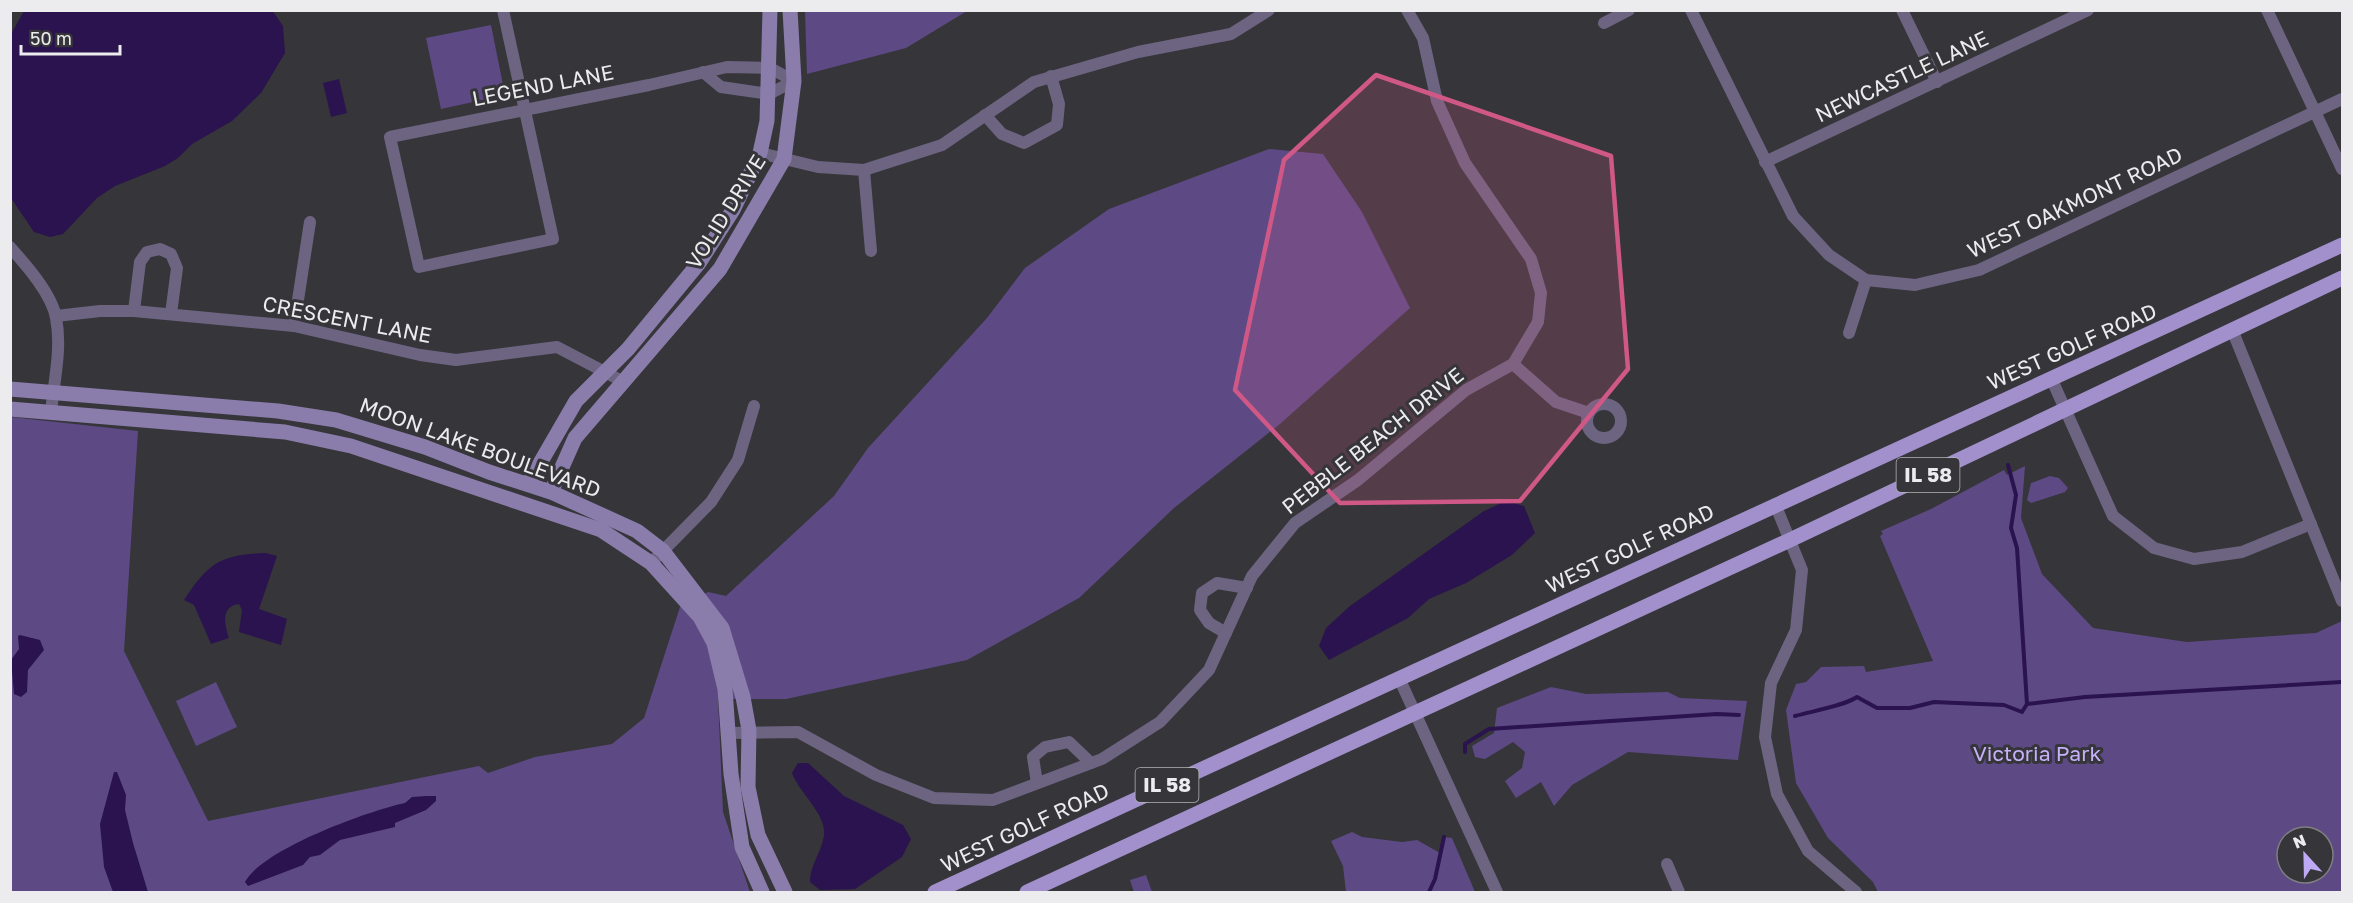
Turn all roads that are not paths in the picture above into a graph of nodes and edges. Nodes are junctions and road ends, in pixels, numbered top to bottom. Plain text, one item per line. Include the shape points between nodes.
1 (503, 10) edge
2 (770, 10) edge
3 (790, 10) edge
4 (1269, 10) edge
5 (1407, 10) edge
6 (1629, 10) edge
7 (1691, 10) edge
8 (1902, 10) edge
9 (2088, 10) edge
10 (2267, 10) edge
11 (1604, 23) dead end
12 (770, 68) junction
13 (703, 72) junction
14 (1051, 76) junction
15 (795, 81) junction
16 (1937, 82) junction
17 (769, 94) junction
18 (2343, 99) edge
19 (526, 109) junction
20 (2315, 112) junction
21 (985, 115) junction
22 (760, 153) junction
23 (784, 159) junction
24 (1765, 162) junction
25 (2343, 169) edge
26 (864, 170) junction
27 (310, 222) dead end
28 (2343, 245) edge
29 (10, 247) edge
30 (871, 251) dead end
31 (2343, 278) edge
32 (1866, 280) junction
33 (134, 311) junction
34 (171, 314) junction
35 (56, 316) junction
36 (294, 326) junction
37 (2233, 332) junction
38 (1849, 333) dead end
39 (1513, 364) junction
40 (606, 373) junction
41 (2052, 380) junction
42 (622, 381) junction
43 (10, 389) edge
44 (53, 392) junction
45 (754, 406) dead end
46 (10, 409) edge
47 (2066, 410) junction
48 (51, 412) junction
49 (1589, 414) dead end
50 (528, 484) junction
51 (551, 492) junction
52 (1775, 504) junction
53 (2311, 524) junction
54 (1790, 540) junction
55 (663, 550) junction
56 (651, 563) junction
57 (1247, 588) junction
58 (2343, 601) edge
59 (1226, 633) junction
60 (1400, 678) junction
61 (1417, 715) junction
62 (750, 730) junction
63 (729, 733) junction
64 (1091, 763) junction
65 (1037, 783) junction
66 (1667, 864) dead end
67 (762, 892) edge
68 (785, 892) edge
69 (935, 892) edge
70 (1027, 892) edge
71 (1497, 892) edge
72 (1679, 892) edge
73 (1856, 892) edge

1 - 19 street
2 - 12 street, VOLID DRIVE
3 - 15 street, VOLID DRIVE
4 - 14 street via 1232,34 1138,52
5 - 39 street via 1423,38 1437,101 1465,163 1531,259 1541,293 1538,322
6 - 11 street
7 - 24 street
8 - 16 street
9 - 16 street, NEWCASTLE LANE
10 - 20 street
12 - 13 street, LEGEND LANE via 727,67
12 - 15 street, LEGEND LANE
12 - 17 street, VOLID DRIVE
13 - 17 street via 721,87
13 - 19 street, LEGEND LANE
14 - 21 street via 1034,82
14 - 21 street via 1059,104 1057,125 1024,143 1002,134
15 - 17 street
15 - 23 street, VOLID DRIVE
16 - 24 street, NEWCASTLE LANE
17 - 22 street, VOLID DRIVE
18 - 20 street, WEST OAKMONT ROAD
19 - 19 street, LEGEND LANE via 553,238 419,267 390,136
20 - 25 street
20 - 32 street, WEST OAKMONT ROAD via 1979,270 1915,285
21 - 26 street via 942,145
22 - 23 street
22 - 40 street, VOLID DRIVE via 733,210 699,263
23 - 26 street via 818,167
23 - 42 street, VOLID DRIVE via 720,269
24 - 32 street via 1800,225 1829,255
26 - 30 street
27 - 36 street
28 - 41 main road, WEST GOLF ROAD / IL 58
29 - 35 street via 35,277
31 - 37 main road, IL 58
32 - 38 street
33 - 34 street, CRESCENT LANE
33 - 34 street via 140,262 147,252 160,249 171,254 177,268
33 - 35 street, CRESCENT LANE
34 - 36 street, CRESCENT LANE
35 - 44 street via 58,349
36 - 40 street, CRESCENT LANE via 456,360 557,347
37 - 47 main road, IL 58
37 - 53 street
39 - 49 street via 1556,402
39 - 57 street, PEBBLE BEACH DRIVE via 1466,390 1358,480 1295,523 1252,576
40 - 42 street, CRESCENT LANE
40 - 50 street, VOLID DRIVE via 576,401
41 - 47 street
41 - 52 main road, WEST GOLF ROAD / IL 58
42 - 51 street, VOLID DRIVE via 575,438
43 - 44 street, MOON LAKE BOULEVARD
44 - 48 street
44 - 50 street, MOON LAKE BOULEVARD via 278,411 336,420
45 - 55 street via 738,460 711,502
46 - 48 street, MOON LAKE BOULEVARD
47 - 53 street via 2113,516 2154,548 2194,559 2242,552
47 - 54 main road, IL 58
48 - 56 street, MOON LAKE BOULEVARD via 285,432 351,446 601,530
50 - 51 street, MOON LAKE BOULEVARD
51 - 55 street, MOON LAKE BOULEVARD via 637,531
52 - 54 street
52 - 60 main road, WEST GOLF ROAD / IL 58
53 - 58 street
54 - 61 main road, IL 58
54 - 73 street via 1802,570 1796,630 1771,683 1765,737 1776,794 1808,851
55 - 56 street
55 - 62 street, MOON LAKE BOULEVARD via 722,628
56 - 63 street, MOON LAKE BOULEVARD via 700,617 714,643 725,689
57 - 59 street, PEBBLE BEACH DRIVE
57 - 59 street via 1217,583 1203,593 1200,610 1209,623
59 - 64 street, PEBBLE BEACH DRIVE via 1209,670 1160,722
60 - 61 street
60 - 69 main road, WEST GOLF ROAD / IL 58
61 - 70 main road, IL 58
61 - 71 street
62 - 63 street, PEBBLE BEACH DRIVE
62 - 65 street, PEBBLE BEACH DRIVE via 798,732 876,775 934,798 993,800
62 - 68 street, MOON LAKE BOULEVARD via 748,787 758,835
63 - 67 street, MOON LAKE BOULEVARD via 742,847
64 - 65 street, PEBBLE BEACH DRIVE
64 - 65 street via 1069,742 1045,747 1034,757
66 - 72 street

